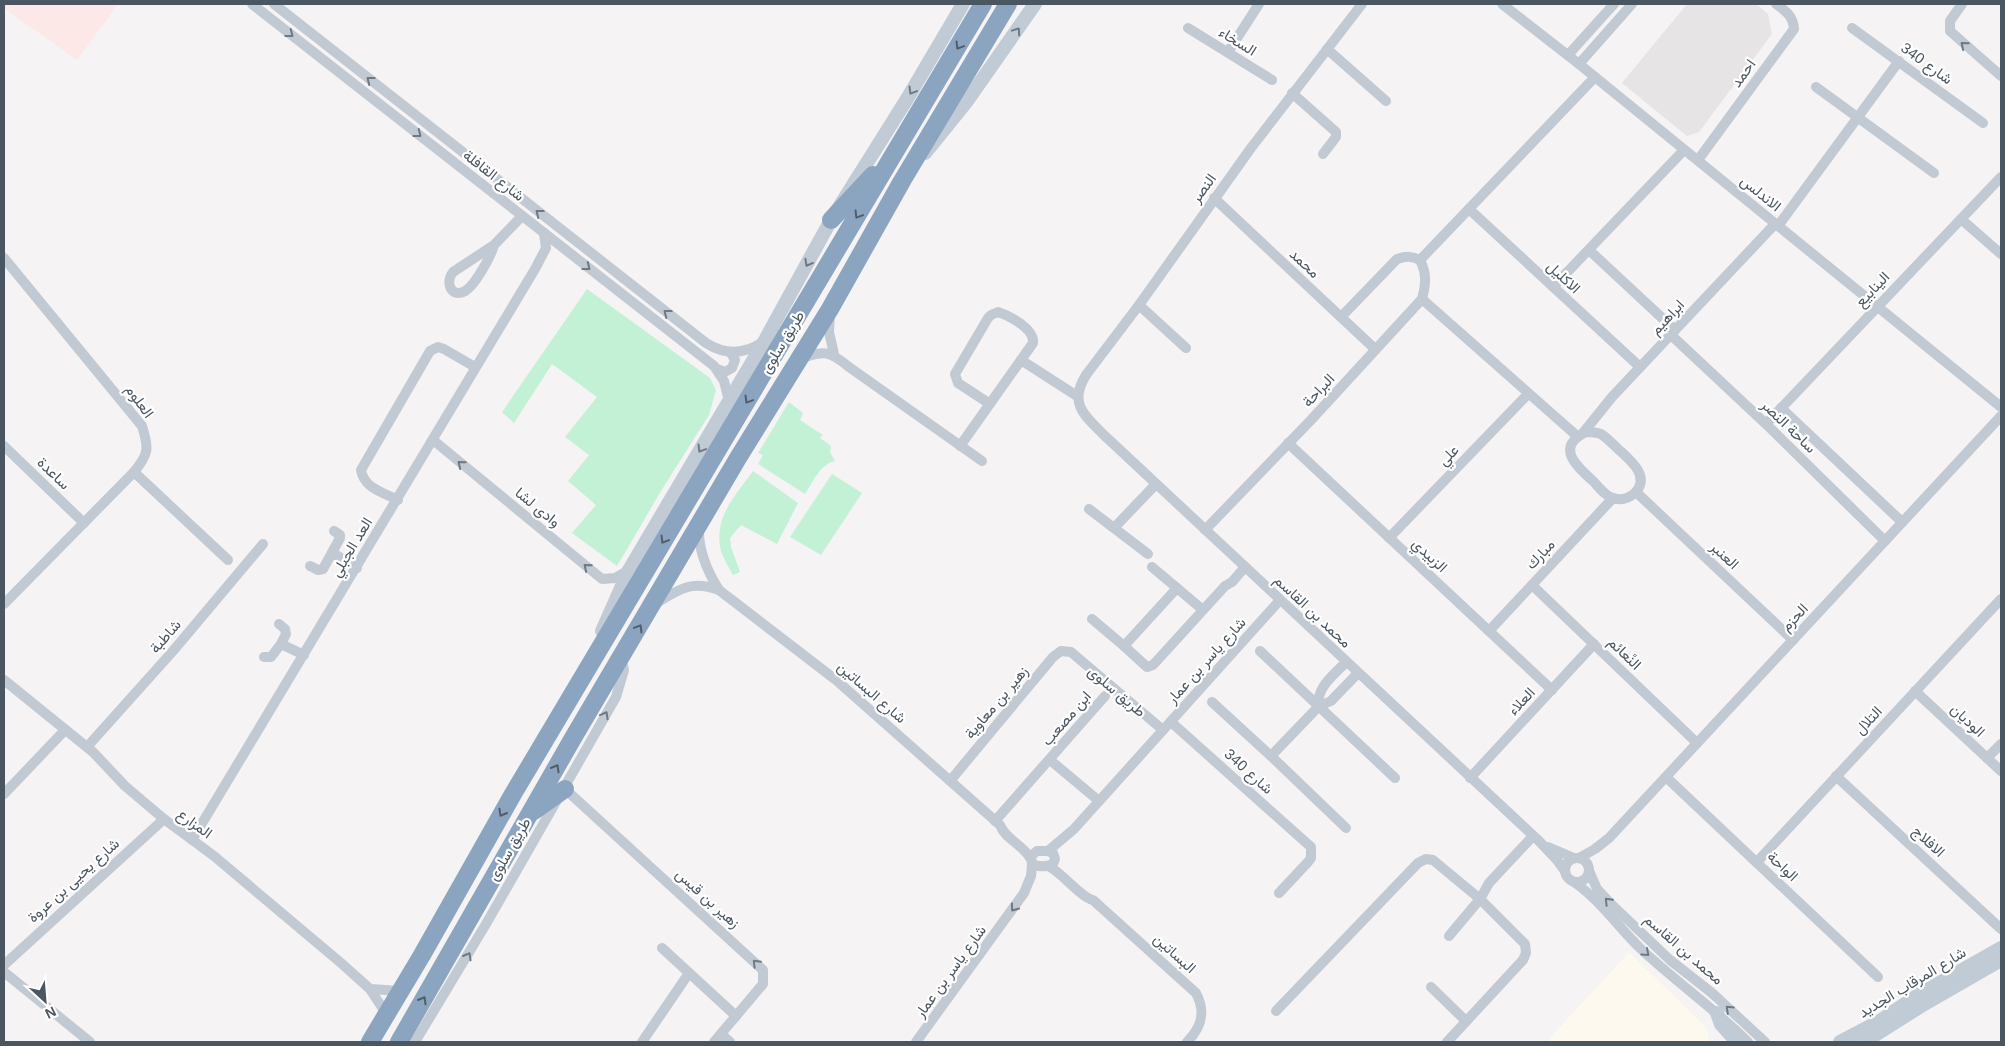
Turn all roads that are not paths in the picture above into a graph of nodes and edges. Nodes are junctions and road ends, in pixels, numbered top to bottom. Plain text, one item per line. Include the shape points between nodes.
1 (252, 4) edge
2 (274, 4) edge
3 (963, 4) edge
4 (984, 4) edge
5 (1008, 4) edge
6 (1035, 4) edge
7 (1259, 4) edge
8 (1362, 4) edge
9 (1502, 4) edge
10 (1614, 4) edge
11 (1632, 4) edge
12 (1776, 4) edge
13 (1962, 4) edge
14 (1599, 21) junction
15 (1188, 28) dead end
16 (1852, 28) dead end
17 (1609, 30) junction
18 (1327, 49) junction
19 (1228, 52) junction
20 (1568, 55) junction
21 (1899, 61) junction
22 (1579, 64) junction
23 (2001, 76) edge
24 (1594, 77) junction
25 (1272, 80) dead end
26 (1816, 87) dead end
27 (1292, 93) junction
28 (1386, 100) dead end
29 (1858, 118) junction
30 (1984, 123) dead end
31 (1684, 150) junction
32 (896, 151) junction
33 (1323, 154) dead end
34 (1698, 160) junction
35 (1934, 173) dead end
36 (2001, 177) edge
37 (902, 181) junction
38 (1214, 198) junction
39 (1469, 209) junction
40 (522, 216) junction
41 (1961, 219) junction
42 (831, 220) junction
43 (1777, 225) junction
44 (544, 233) junction
45 (494, 245) junction
46 (563, 248) junction
47 (1589, 250) junction
48 (2001, 254) edge
49 (4, 258) edge
50 (1420, 260) junction
51 (535, 269) junction
52 (1553, 287) junction
53 (1422, 299) junction
54 (1139, 305) junction
55 (1876, 306) junction
56 (830, 309) junction
57 (1341, 317) junction
58 (1673, 332) junction
59 (764, 342) junction
60 (1186, 348) dead end
61 (1375, 349) junction
62 (731, 353) junction
63 (834, 354) junction
64 (1021, 360) junction
65 (796, 361) junction
66 (475, 367) junction
67 (1640, 367) junction
68 (717, 370) junction
69 (1528, 394) junction
70 (1077, 396) junction
71 (729, 401) junction
72 (990, 404) junction
73 (2001, 407) edge
74 (1781, 408) junction
75 (2001, 416) edge
76 (1766, 424) junction
77 (1580, 434) junction
78 (432, 440) junction
79 (1288, 442) junction
80 (4, 446) edge
81 (960, 446) junction
82 (982, 461) dead end
83 (134, 472) junction
84 (1156, 484) junction
85 (1636, 492) junction
86 (1614, 498) junction
87 (398, 500) junction
88 (1089, 509) dead end
89 (1902, 522) junction
90 (84, 523) junction
91 (700, 523) junction
92 (1114, 528) junction
93 (1205, 530) junction
94 (334, 531) dead end
95 (1389, 538) junction
96 (1885, 541) junction
97 (263, 544) dead end
98 (332, 553) junction
99 (1148, 554) dead end
100 (228, 560) dead end
101 (1243, 565) junction
102 (310, 566) dead end
103 (1152, 567) dead end
104 (357, 568) junction
105 (629, 570) junction
106 (1532, 585) junction
107 (1177, 588) junction
108 (719, 590) junction
109 (2001, 599) edge
110 (1280, 600) junction
111 (4, 604) edge
112 (652, 606) junction
113 (1203, 610) junction
114 (1092, 619) dead end
115 (279, 624) dead end
116 (1489, 631) junction
117 (1793, 640) junction
118 (281, 644) junction
119 (1594, 644) junction
120 (1124, 646) junction
121 (1260, 651) dead end
122 (1071, 652) joint
123 (304, 655) junction
124 (264, 657) dead end
125 (621, 658) junction
126 (1346, 662) junction
127 (1358, 674) junction
128 (4, 680) edge
129 (580, 680) junction
130 (1552, 690) junction
131 (1915, 691) junction
132 (1105, 696) dead end
133 (1212, 702) dead end
134 (1319, 706) junction
135 (1171, 722) junction
136 (65, 730) junction
137 (1163, 730) junction
138 (1697, 743) junction
139 (2001, 744) edge
140 (87, 747) junction
141 (1271, 756) junction
142 (1988, 758) junction
143 (1050, 760) junction
144 (2001, 771) edge
145 (1836, 776) junction
146 (1666, 777) junction
147 (1395, 778) dead end
148 (1470, 778) junction
149 (950, 781) junction
150 (565, 789) junction
151 (4, 794) edge
152 (1099, 801) junction
153 (528, 816) junction
154 (164, 819) junction
155 (998, 823) junction
156 (1346, 828) dead end
157 (1609, 838) junction
158 (1536, 839) junction
159 (192, 840) junction
160 (1050, 857) junction
161 (1576, 858) junction
162 (1031, 861) junction
163 (1757, 862) junction
164 (1565, 871) junction
165 (1590, 872) junction
166 (1574, 882) junction
167 (1279, 893) dead end
168 (1480, 899) junction
169 (2001, 929) edge
170 (1449, 936) dead end
171 (662, 948) dead end
172 (2001, 948) edge
173 (2001, 960) edge
174 (4, 965) edge
175 (4, 972) edge
176 (689, 973) junction
177 (1878, 977) dead end
178 (1431, 987) dead end
179 (370, 990) junction
180 (400, 991) junction
181 (1276, 1011) dead end
182 (1717, 1013) junction
183 (386, 1015) junction
184 (736, 1016) junction
185 (1466, 1021) junction
186 (718, 1038) edge
187 (88, 1042) edge
188 (370, 1042) edge
189 (398, 1042) edge
190 (415, 1042) edge
191 (642, 1042) edge
192 (730, 1042) edge
193 (916, 1042) edge
194 (1188, 1042) edge
195 (1447, 1042) edge
196 (1737, 1042) edge
197 (1748, 1042) edge
198 (1765, 1042) edge
199 (1840, 1042) edge
200 (1864, 1042) edge

1 -> 40 street, شارع القافلة
62 -> 2 street, شارع القافلة via 706,343
3 -> 42 main road, طريق سلوى
4 -> 32 highway, طريق سلوى
5 - 37 highway, طريق سلوى
37 -> 6 main road, طريق سلوى via 955,117
7 - 19 street
8 - 18 street, النصر
9 - 20 street, الاندلس
10 - 14 street
11 - 17 street
12 - 34 street, احمد via 1790,14 1794,29
23 -> 13 street via 1950,31 1950,21
14 - 17 street
14 - 20 street
15 - 19 street, السخاء
16 - 21 street, شارع 340
17 - 22 street
18 - 27 street, النصر
18 - 28 street
19 - 25 street, السخاء
20 - 22 street, الاندلس
21 - 29 street, ابراهيم
21 - 30 street, شارع 340
22 - 24 street, الاندلس
24 - 31 street, الاندلس
24 - 39 street
26 - 29 street
27 - 33 street via 1336,132 1336,137
27 - 38 street, النصر
29 - 35 street
29 - 43 street, ابراهيم
31 - 34 street, الاندلس
31 - 47 street
32 - 42 highway
32 -> 129 highway, طريق سلوى
34 - 43 street, الاندلس
36 - 41 street, الينابيع
37 - 56 highway, طريق سلوى
38 - 54 street, النصر
38 - 57 street, محمد
39 - 50 street
39 - 52 street, الاكليل
40 - 44 street, شارع القافلة
40 - 45 street
41 - 48 street
41 - 55 street, الينابيع
42 -> 59 main road, طريق سلوى
43 - 55 street, الاندلس
43 - 58 street, ابراهيم
44 - 46 street, شارع القافلة
44 - 51 street, العد الجبلي via 546,248
45 - 45 street via 452,272 448,283 451,289 457,292 468,289
46 - 51 street, العد الجبلي via 549,253
46 -> 68 street, شارع القافلة
47 - 52 street
47 - 58 street, ساحة النصر
49 - 83 street, العلوم via 142,426 147,453
50 - 53 street via 1426,283
50 - 57 street via 1413,256 1397,258
51 - 66 street, العد الجبلي
52 - 67 street, الاكليل
53 - 61 street, البراحة
53 - 69 street
54 - 60 street
54 - 70 street, النصر via 1086,375
55 - 73 street, الاندلس
55 - 74 street, الينابيع
56 - 63 street, طريق سلوى
56 - 65 highway, طريق سلوى
57 - 61 street, محمد
58 - 67 street, ابراهيم
58 - 76 street, ساحة النصر
59 - 62 street via 750,350
59 - 71 main road, طريق سلوى
61 - 79 street, البراحة
62 - 68 street via 735,360 732,368 725,372
63 - 65 street, طريق سلوى via 817,354
63 - 81 street
64 - 70 street
64 - 72 street
64 - 72 street via 1033,343 1033,334 1002,313 990,315 955,374 962,387
65 - 91 highway, طريق سلوى
66 - 78 street, العد الجبلي
66 - 87 street via 438,347 425,359 361,470 362,479 368,485
67 - 77 street, ابراهيم
68 - 71 street, شارع القافلة via 724,381
69 - 77 street
69 - 95 street, علي
70 - 84 street, محمد بن القاسم via 1084,415
71 -> 105 main road, طريق سلوى
72 - 81 street
74 - 76 street, الينابيع
74 - 89 street, ساحة النصر
75 - 89 street, الحزم
76 - 96 street, ساحة النصر
77 - 85 street via 1594,432 1602,435 1635,464 1641,478
77 - 86 street via 1572,442 1572,460
78 - 87 street, العد الجبلي
105 -> 78 street, وادى لشا via 615,578 602,579
79 - 93 street, البراحة
79 - 95 street, الزبيدي
80 - 90 street, ساعدة
81 - 82 street
83 - 90 street, العلوم
83 - 100 street
84 - 92 street
84 - 93 street, محمد بن القاسم
85 - 86 street via 1622,499
85 - 117 street, العنبر
86 - 106 street, مبارك
87 - 104 street, العد الجبلي
88 - 92 street
89 - 96 street, الحزم
90 - 111 street, العلوم
91 - 108 street, شارع البساتين via 702,555
91 - 112 highway, طريق سلوى
92 - 99 street
93 - 101 street, محمد بن القاسم
94 - 98 street via 340,538
95 - 116 street, الزبيدي
96 - 117 street, الحزم
97 - 140 street, شاطبة
98 - 102 street via 322,569
98 - 104 street
101 - 110 street, محمد بن القاسم
101 - 113 street via 1228,578
103 - 107 street
104 - 123 street, العد الجبلي
105 - 129 main road, طريق سلوى
106 - 116 street, مبارك
106 - 119 street, النًعائم
107 - 113 street
107 - 120 street
108 - 112 street, شارع البساتين via 699,585 686,587
108 - 149 street, شارع البساتين via 836,680
109 - 131 street, التلال
110 - 126 street, محمد بن القاسم
110 - 135 street, شارع ياسر بن عمار
125 -> 112 highway, طريق سلوى
113 - 120 street via 1153,665 1147,666
114 - 120 street
115 - 118 street via 286,634
116 - 130 street, الزبيدي
117 - 138 street, الحزم
118 - 123 street
118 - 124 street via 271,657
119 - 130 street, العلاء
119 - 138 street, النًعائم
121 - 134 street
122 - 137 street, طريق سلوى
122 - 149 street, زهير بن معاوية via 1057,653
123 - 159 street, العد الجبلي
150 -> 125 street, طريق سلوى via 616,697 624,670
153 -> 125 highway, طريق سلوى
126 - 127 street, محمد بن القاسم
126 - 134 street via 1321,690
127 - 134 street via 1334,698
127 - 148 street, محمد بن القاسم
128 - 136 street, المزارع
129 -> 180 highway, طريق سلوى
130 - 148 street, العلاء
131 - 142 street, الوديان
131 - 145 street, التلال
132 - 143 street, ابن مصعب
133 - 141 street
134 - 141 street
134 - 147 street
135 - 137 street, شارع ياسر بن عمار
135 - 167 street, شارع 340 via 1311,847 1311,858
136 - 140 street, المزارع
136 - 151 street
137 - 152 street, شارع ياسر بن عمار
138 - 146 street, الحزم
139 - 142 street
140 - 154 street, المزارع
141 - 156 street
142 - 144 street, الوديان
143 - 152 street, ابن مصعب
143 - 155 street, ابن مصعب
145 - 163 street, التلال
145 - 169 street, الافلاج
146 - 157 street, الحزم
146 - 163 street, الواحة
148 - 158 street, محمد بن القاسم
149 - 155 street, شارع البساتين
150 - 153 highway
184 -> 150 street, زهير بن قيس via 763,984 763,970
190 -> 150 street, طريق سلوى
152 - 160 street, شارع ياسر بن عمار
189 -> 153 highway, طريق سلوى
154 - 159 street, المزارع
154 - 174 street, شارع يحيى بن عروة
155 - 160 street, شارع البساتين
155 - 162 street, شارع البساتين
157 - 161 street, الحزم
157 - 165 street, الحزم
158 - 161 street, محمد بن القاسم
158 - 164 street, محمد بن القاسم
158 - 168 street via 1489,883
159 - 179 street, المزارع
160 - 162 street via 1038,866
160 - 162 street, شارع ياسر بن عمار via 1034,852
160 - 194 street, البساتين via 1196,993 1202,1012 1201,1021
161 - 164 street via 1567,863
161 - 165 street via 1586,861
162 -> 193 street, شارع ياسر بن عمار via 1031,876 1024,893
163 - 177 street, الواحة
164 - 166 street
165 - 166 street via 1582,882
198 -> 165 street, محمد بن القاسم via 1609,902 1597,889
166 -> 182 street, محمد بن القاسم via 1646,954
168 - 170 street
168 - 181 street via 1433,860 1418,863
168 - 185 street via 1522,939 1526,953
171 - 176 street
172 - 199 main road, شارع المرقاب الجديد
173 - 200 main road, شارع المرقاب الجديد
175 - 187 street
176 - 184 street
176 - 191 street
178 - 185 street
179 - 180 street
179 - 183 street, المزارع
180 - 183 highway, طريق سلوى
182 - 196 main road via 1721,1024
182 - 197 street, محمد بن القاسم
183 - 188 highway, طريق سلوى
184 - 186 street, زهير بن قيس
185 - 195 street
186 - 192 street

